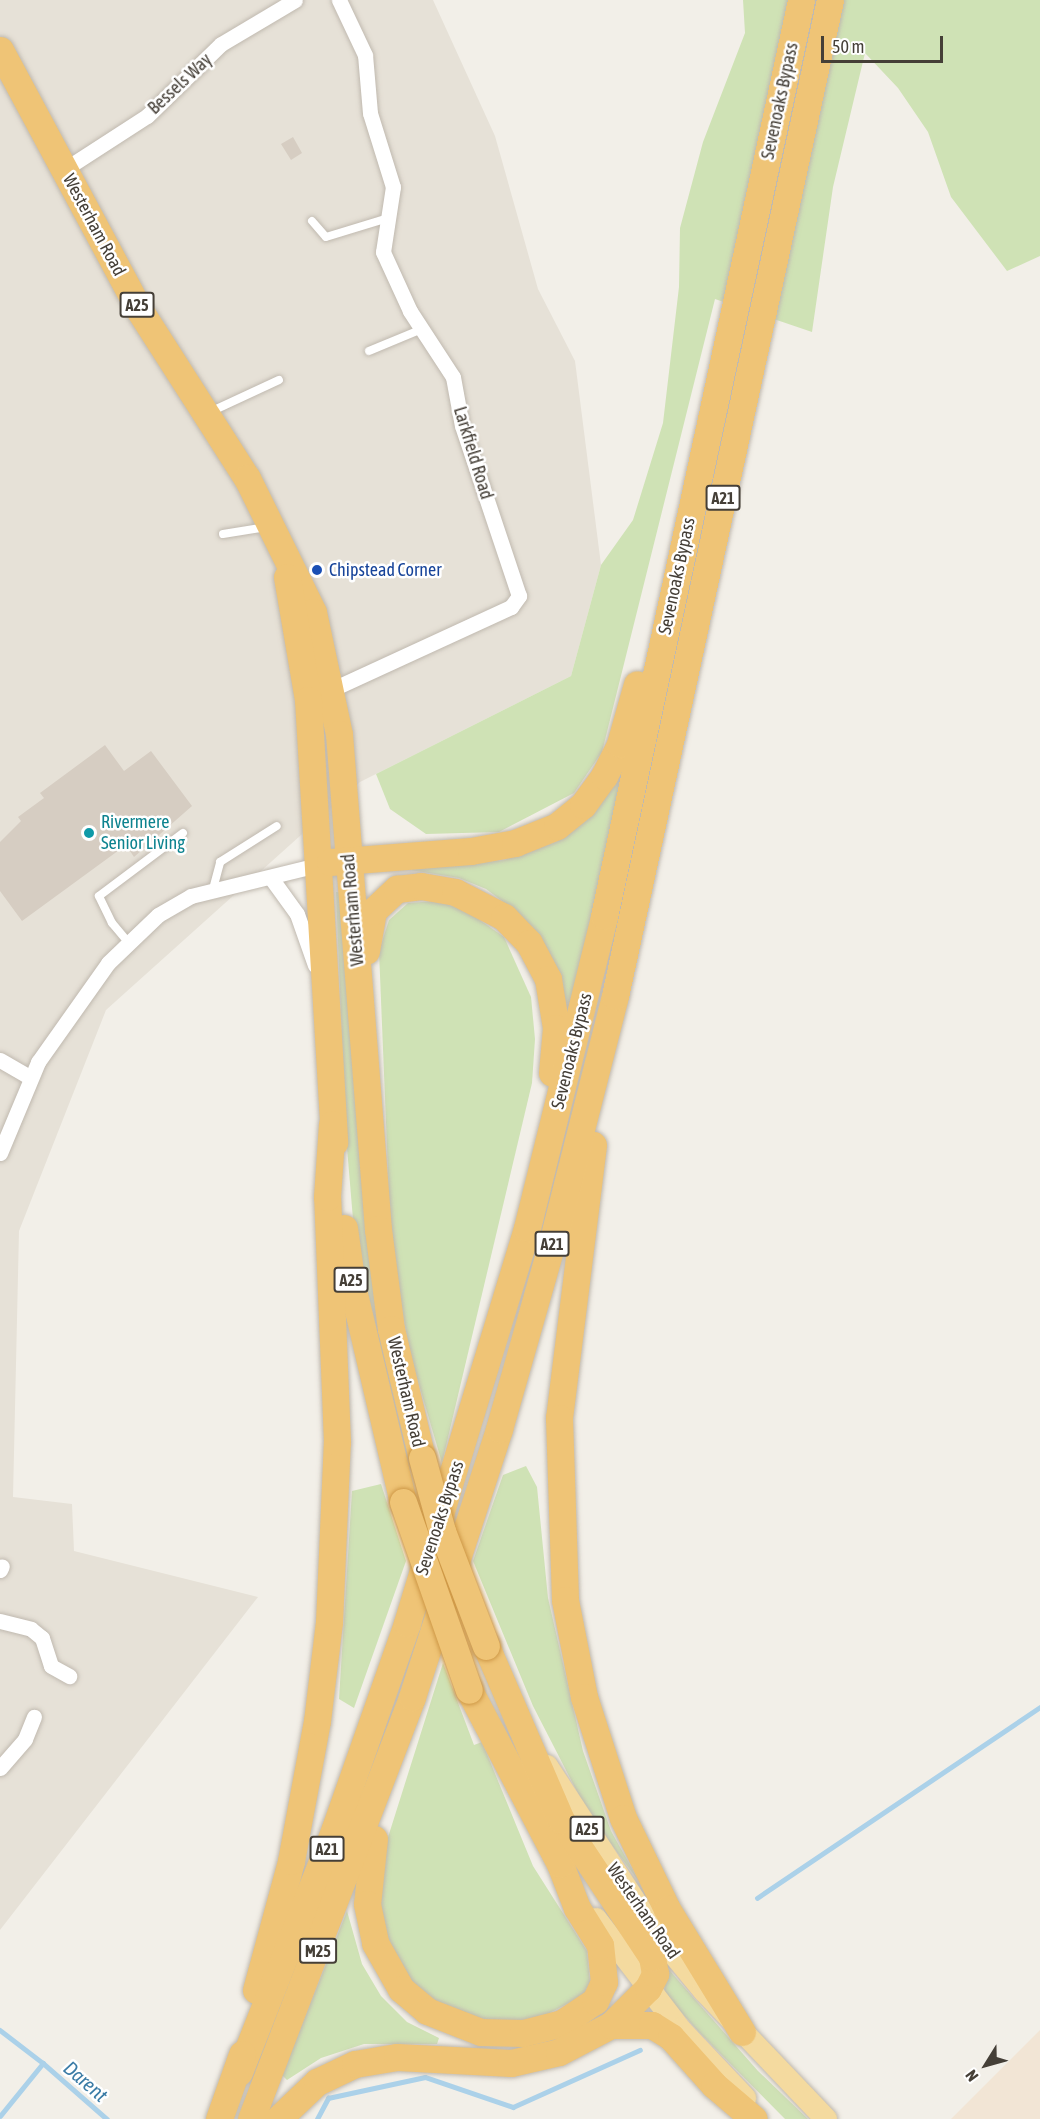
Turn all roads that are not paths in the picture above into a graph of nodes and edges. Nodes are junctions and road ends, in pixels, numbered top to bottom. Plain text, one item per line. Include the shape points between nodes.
1 (295, 0) edge
2 (339, 0) edge
3 (801, 0) edge
4 (830, 0) edge
5 (0, 50) edge
6 (65, 169) junction
7 (388, 218) junction
8 (312, 221) dead end
9 (422, 329) junction
10 (369, 351) dead end
11 (279, 380) dead end
12 (208, 413) junction
13 (271, 526) junction
14 (687, 532) junction
15 (223, 534) dead end
16 (284, 552) junction
17 (333, 689) junction
18 (308, 700) junction
19 (277, 826) dead end
20 (183, 833) dead end
21 (347, 858) junction
22 (317, 865) junction
23 (271, 878) junction
24 (213, 889) junction
25 (128, 942) junction
26 (322, 987) junction
27 (362, 996) junction
28 (615, 996) junction
29 (0, 1060) edge
30 (30, 1077) junction
31 (332, 1124) junction
32 (0, 1153) edge
33 (509, 1292) junction
34 (0, 1621) edge
35 (69, 1676) dead end
36 (34, 1717) dead end
37 (518, 1725) junction
38 (0, 1768) edge
39 (382, 1781) junction
40 (560, 1864) junction
41 (648, 1988) junction
42 (611, 2025) junction
43 (742, 2032) junction
44 (239, 2072) junction
45 (219, 2119) edge
46 (251, 2119) edge
47 (279, 2119) edge
48 (754, 2119) edge
49 (765, 2119) edge
50 (826, 2119) edge

1 - 6 street, Bessels Way via 221,44 147,116
2 - 7 street, Larkfield Road via 365,55 370,113 393,187
3 - 14 highway, Sevenoaks Bypass / A21
4 - 28 highway, Sevenoaks Bypass / A21
5 - 6 highway, Westerham Road / A25
6 - 12 highway, Westerham Road / A25 via 140,311
7 - 8 lane via 326,237
7 - 9 street, Larkfield Road via 383,252
9 - 10 lane
9 - 17 street, Larkfield Road via 453,377 462,426 519,596 511,607
11 - 12 lane
12 - 13 highway, Westerham Road / A25
13 - 15 lane
13 - 16 highway, Westerham Road / A25
14 - 21 highway via 656,608 620,744 583,805 544,833 515,843 449,853
14 - 33 highway, Sevenoaks Bypass / A21 via 590,978
16 - 17 highway, Westerham Road / A25 via 313,612
16 - 18 highway, Westerham Road / A25
17 - 18 street, Larkfield Road
17 - 21 highway, Westerham Road / A25
18 - 22 highway, Westerham Road / A25
19 - 24 lane via 220,862
20 - 25 lane via 99,896 112,923
21 - 22 highway
21 - 27 highway, Westerham Road / A25
22 - 23 street, Westerham Road
22 - 26 highway, Westerham Road / A25
23 - 24 street, Westerham Road
23 - 26 street via 297,914
24 - 25 street, Westerham Road via 173,903
25 - 30 street, Westerham Road
26 - 31 highway, Westerham Road / A25
27 - 33 highway via 373,911 389,893 407,887 455,892 489,907 521,933 543,966 555,1011 555,1055
27 - 37 highway, Westerham Road / A25, bridge via 378,1229 391,1329 422,1458 456,1569
28 - 39 highway, Sevenoaks Bypass / A21 via 499,1429
28 - 43 highway via 569,1308 559,1418 565,1600 584,1697 623,1818 667,1909
29 - 30 street
30 - 32 street, Westerham Road
31 - 40 highway, Westerham Road / A25, bridge via 352,1285 403,1502 469,1690
31 - 44 highway via 327,1197 337,1442 329,1622 317,1721 291,1861 248,2020
33 - 44 highway, Sevenoaks Bypass / A21 via 364,1747
34 - 35 street via 31,1629 42,1638 51,1666
36 - 38 street via 25,1739
37 - 41 highway via 576,1846 652,1958 655,1974
37 - 43 main road, Westerham Road / A25 via 656,1933
39 - 40 highway via 367,1886 370,1925 382,1959 401,1989 442,2020 481,2032 523,2033 562,2023 594,2001 604,1982 604,1957 577,1908
39 - 46 highway, M25
40 - 41 main road, Westerham Road / A25
41 - 42 highway
41 - 49 main road, Westerham Road / A25
42 - 47 highway via 559,2052 527,2061 398,2057 355,2064 317,2082
42 - 48 highway via 635,2022 661,2031
43 - 50 main road, Westerham Road / A25
44 - 45 highway

